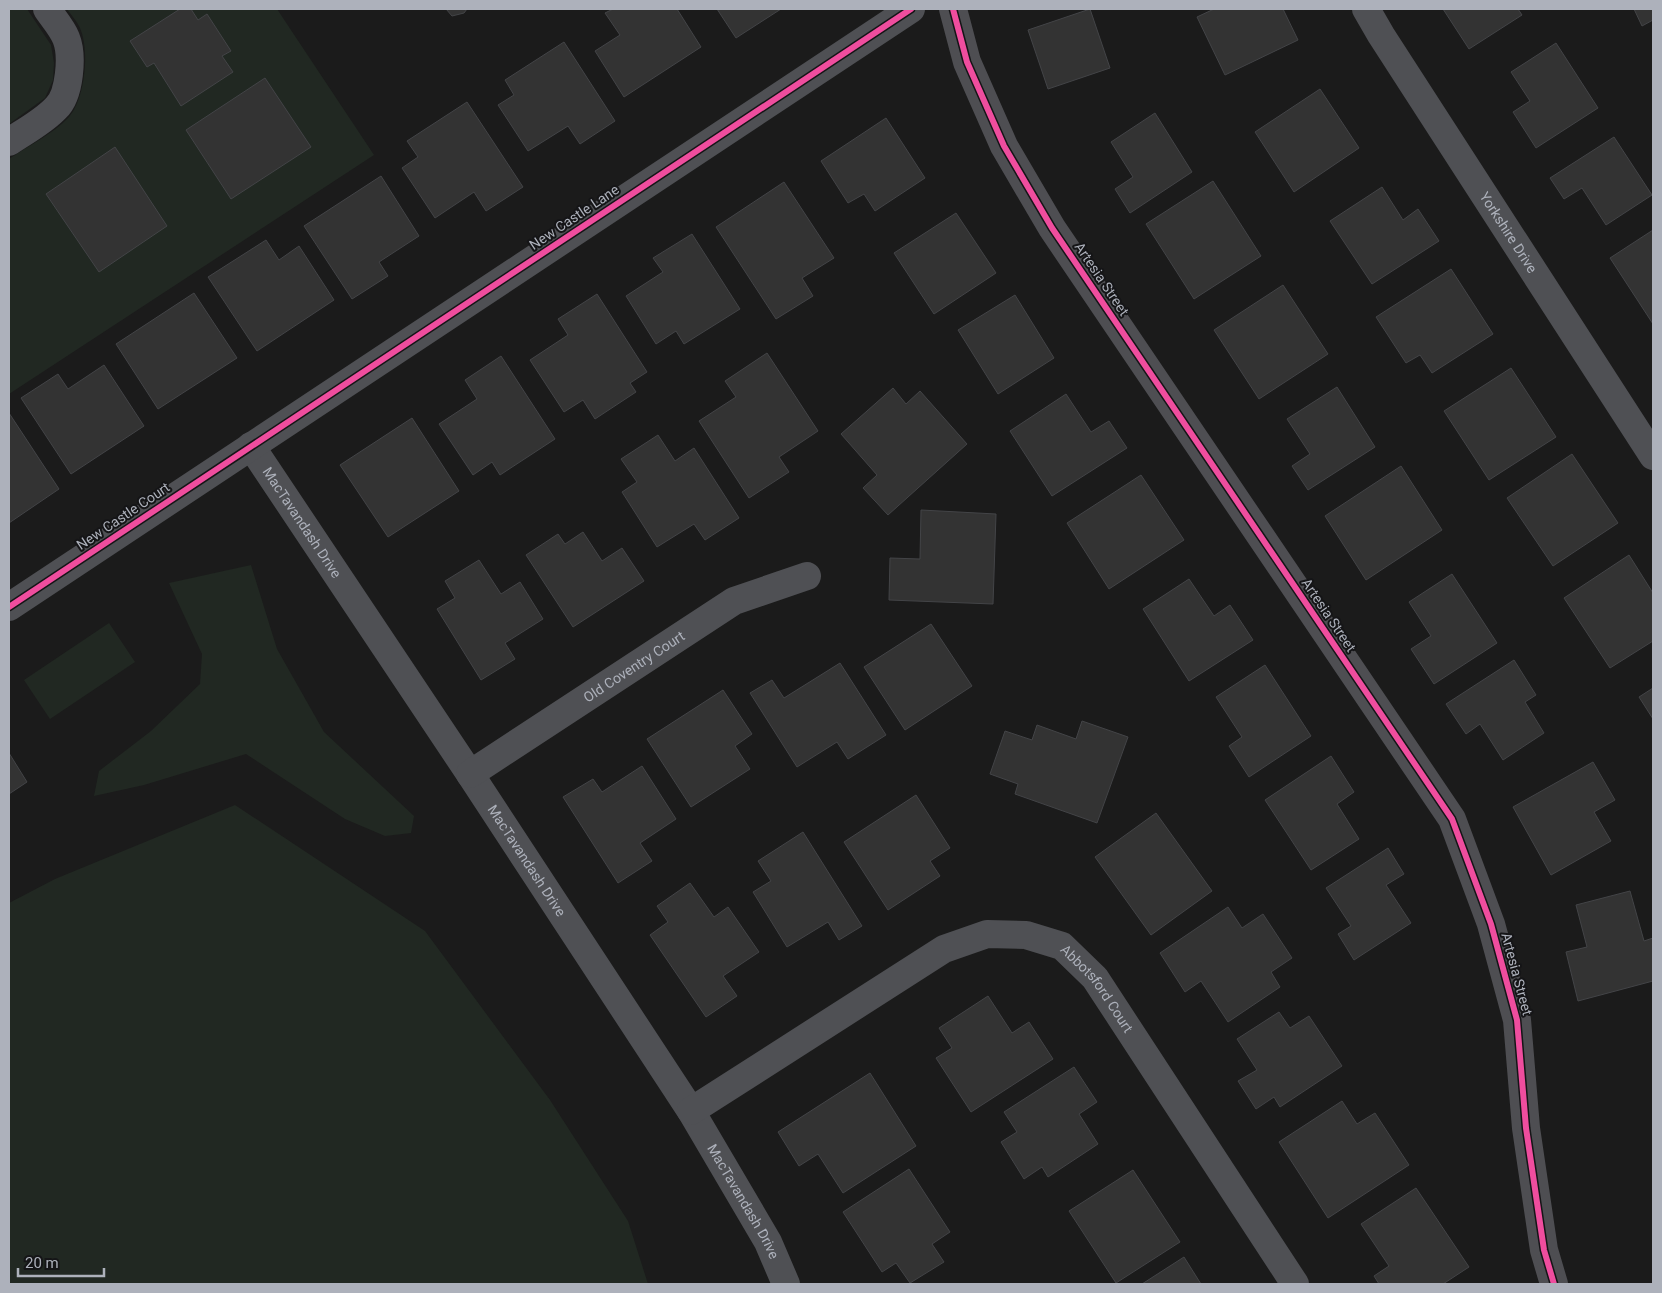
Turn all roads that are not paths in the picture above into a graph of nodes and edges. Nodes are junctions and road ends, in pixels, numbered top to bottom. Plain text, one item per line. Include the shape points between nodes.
1 (47, 9) edge
2 (911, 9) edge
3 (952, 9) edge
4 (1366, 9) edge
5 (9, 142) edge
6 (251, 446) junction
7 (1653, 456) edge
8 (807, 576) dead end
9 (9, 607) edge
10 (470, 774) junction
11 (691, 1111) junction
12 (786, 1284) edge
13 (1295, 1284) edge
14 (1554, 1284) edge

1 - 5 street via 66,38 69,81 58,107
2 - 6 street, New Castle Lane
3 - 14 street, Artesia Street via 967,62 1004,146 1052,228 1452,819 1491,924 1517,1020 1526,1128 1544,1250
4 - 7 street, Yorkshire Drive
6 - 9 street, New Castle Court
6 - 10 street, MacTavandash Drive
8 - 10 street, Old Coventry Court via 734,601
10 - 11 street, MacTavandash Drive
11 - 12 street, MacTavandash Drive via 768,1242
11 - 13 street, Abbotsford Court via 944,949 987,934 1026,935 1062,946 1095,978

